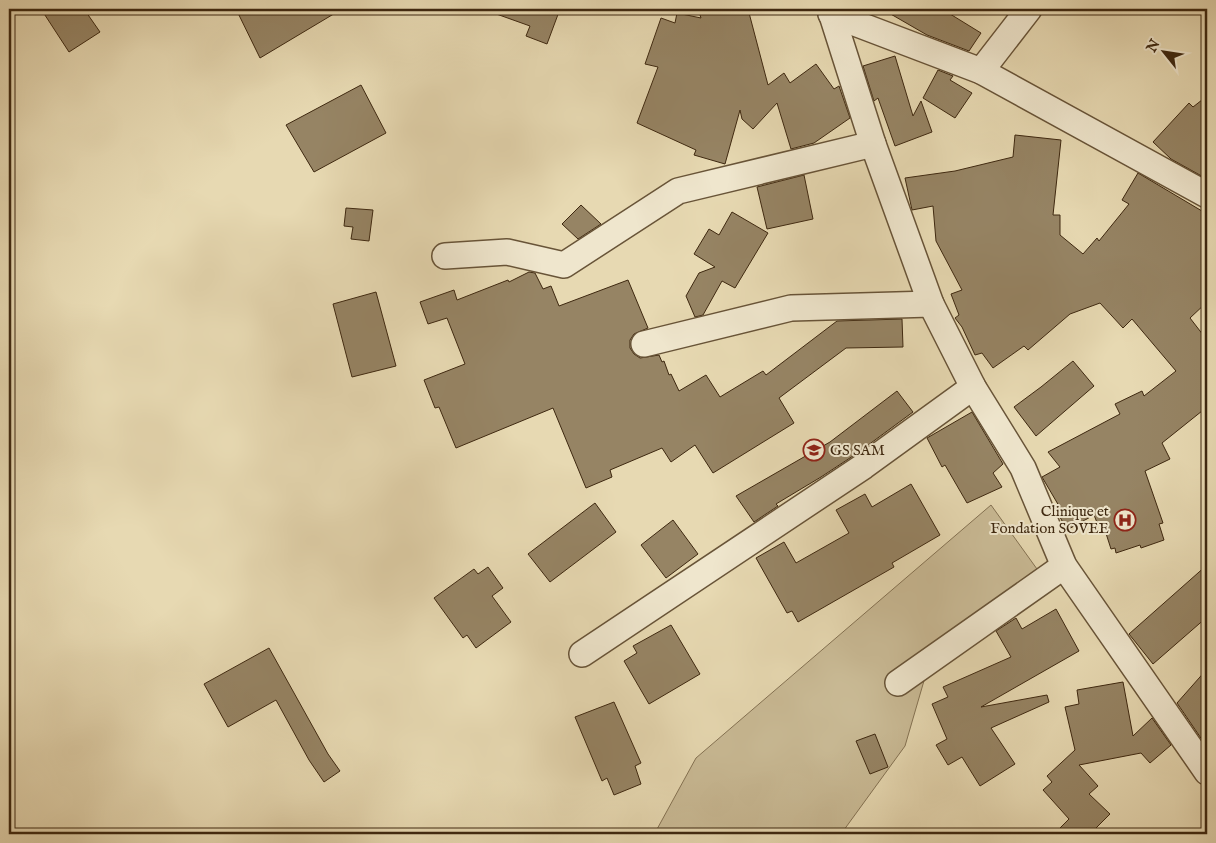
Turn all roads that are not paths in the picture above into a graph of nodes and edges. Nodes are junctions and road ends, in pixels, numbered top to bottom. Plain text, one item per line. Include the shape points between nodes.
1 (1029, 9) edge
2 (831, 11) edge
3 (981, 71) junction
4 (873, 144) junction
5 (1207, 194) edge
6 (445, 256) dead end
7 (931, 304) junction
8 (644, 344) dead end
9 (973, 387) junction
10 (1064, 566) junction
11 (582, 654) dead end
12 (898, 683) dead end
13 (1207, 772) edge

1 - 3 street
2 - 3 street
2 - 4 street
3 - 5 street
4 - 6 street via 678,191 564,265 507,252
4 - 7 street
7 - 8 street via 791,308
7 - 9 street
9 - 10 street via 1023,468
9 - 11 street via 856,471
10 - 12 street
10 - 13 street

